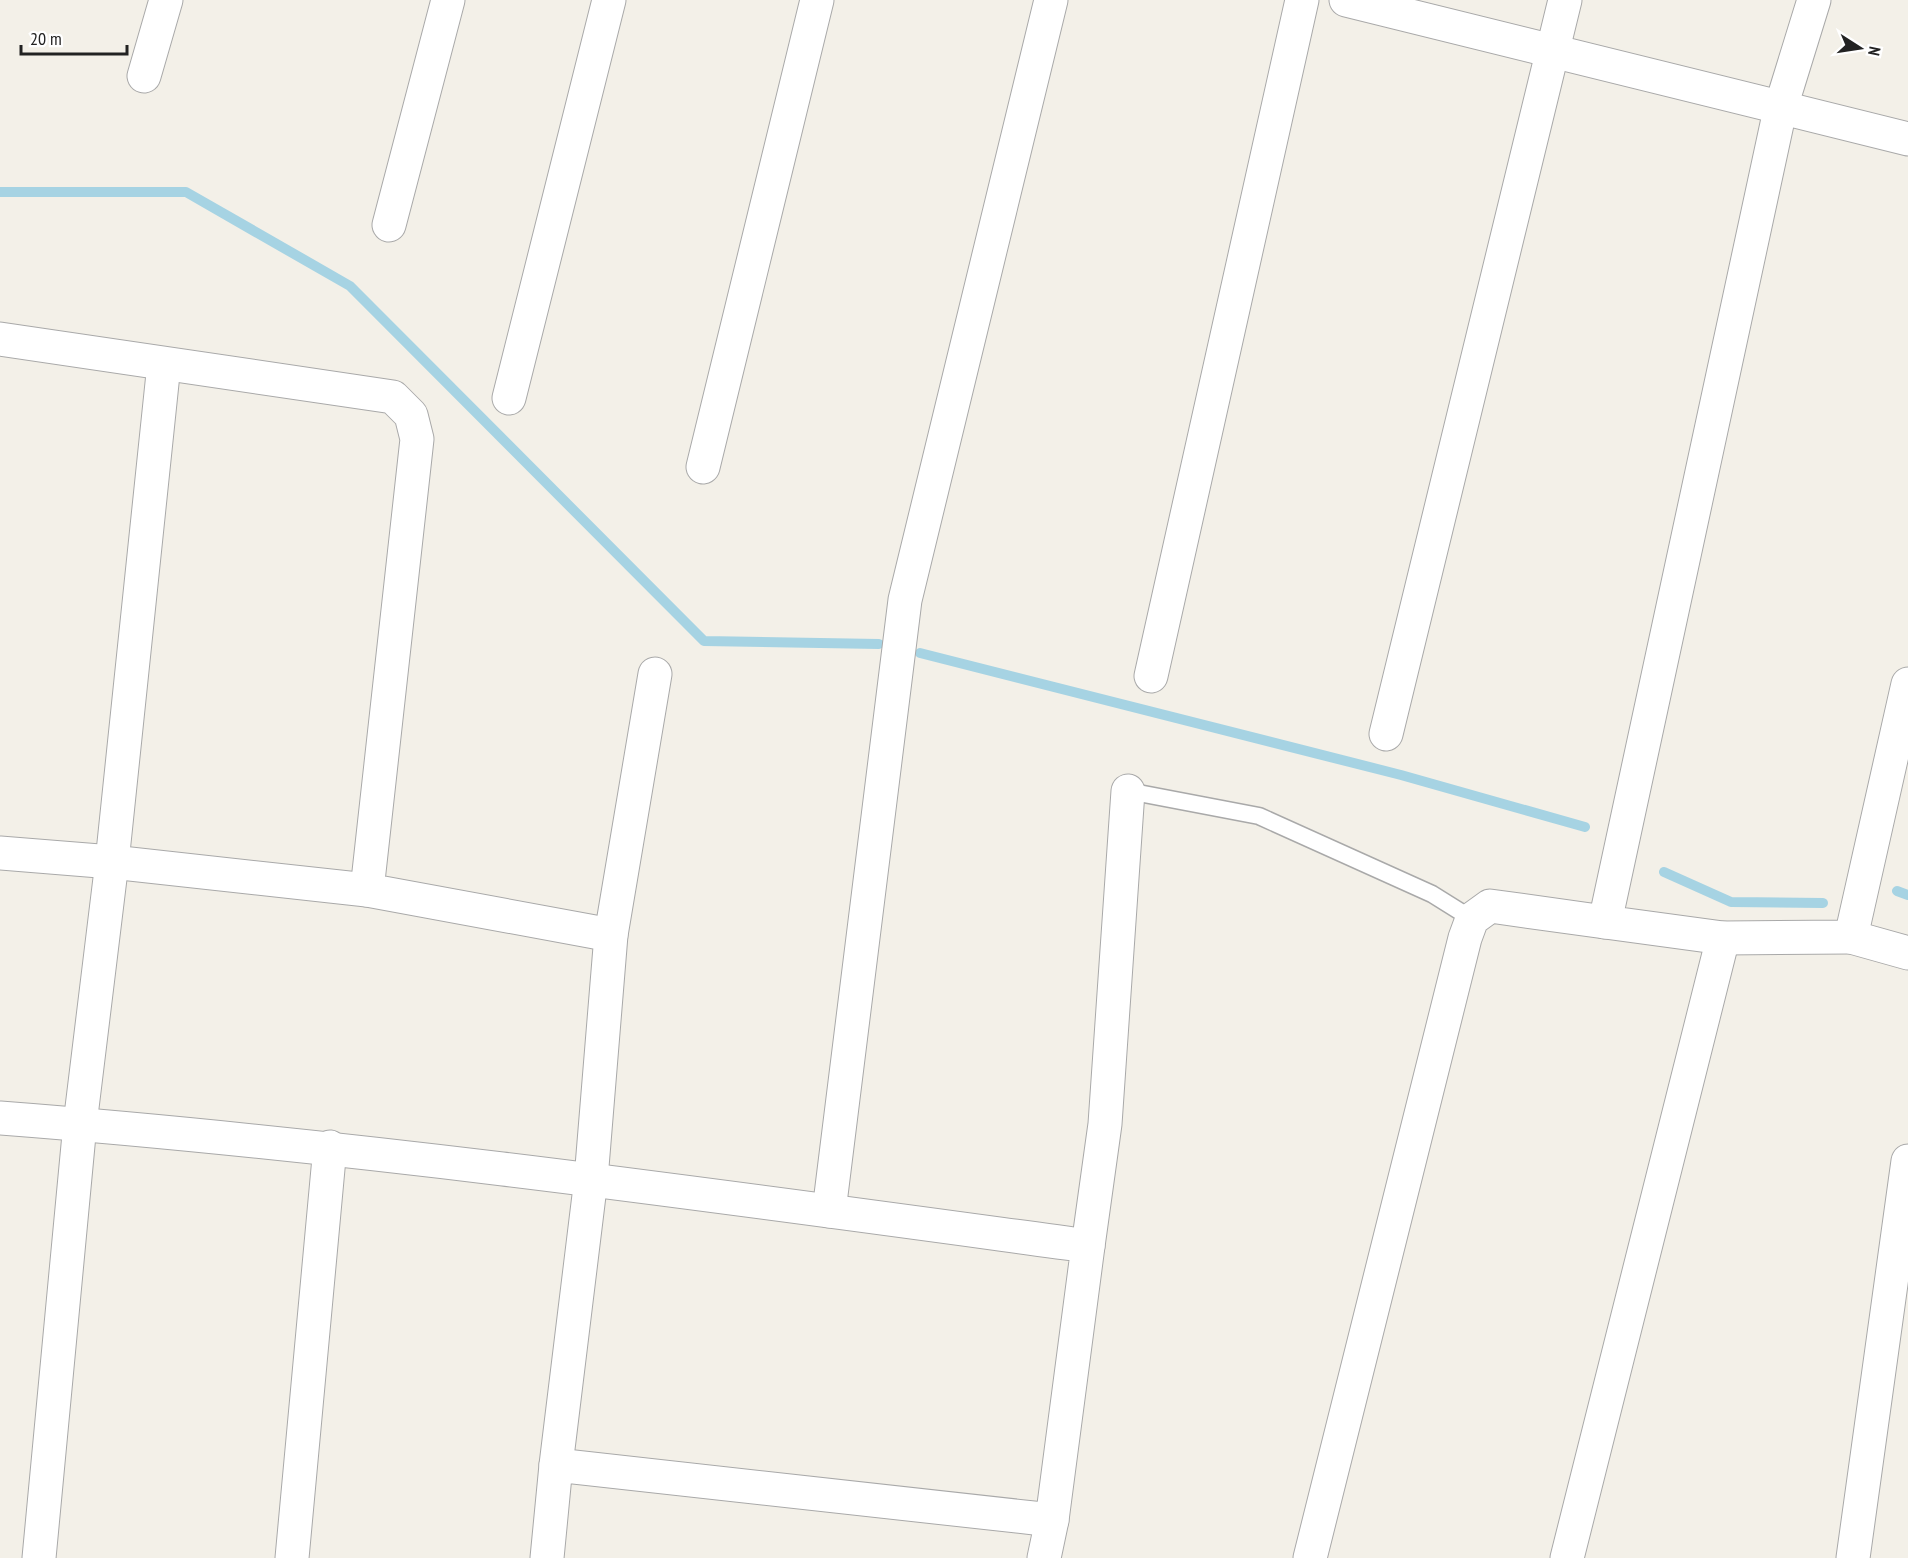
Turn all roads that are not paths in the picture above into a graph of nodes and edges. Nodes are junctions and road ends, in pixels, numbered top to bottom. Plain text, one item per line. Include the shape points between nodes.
1 (166, 0) edge
2 (448, 0) edge
3 (609, 0) edge
4 (818, 0) edge
5 (1051, 0) edge
6 (1302, 0) edge
7 (1346, 0) edge
8 (1565, 0) edge
9 (1814, 0) edge
10 (1551, 52) junction
11 (144, 76) dead end
12 (1780, 110) junction
13 (1908, 139) edge
14 (389, 225) dead end
15 (0, 339) edge
16 (164, 364) junction
17 (509, 398) dead end
18 (703, 467) dead end
19 (655, 674) dead end
20 (1151, 676) dead end
21 (1908, 684) edge
22 (1386, 734) dead end
23 (1128, 791) joint
24 (0, 853) edge
25 (112, 862) junction
26 (367, 890) junction
27 (1473, 919) junction
28 (1605, 922) junction
29 (611, 935) junction
30 (1851, 937) junction
31 (1723, 938) junction
32 (1908, 953) edge
33 (0, 1118) edge
34 (80, 1124) junction
35 (330, 1147) junction
36 (1908, 1161) edge
37 (591, 1179) junction
38 (829, 1211) junction
39 (1088, 1246) junction
40 (556, 1465) junction
41 (1052, 1520) junction
42 (39, 1558) edge
43 (292, 1558) edge
44 (547, 1558) edge
45 (1044, 1558) edge
46 (1310, 1558) edge
47 (1567, 1558) edge
48 (1853, 1558) edge

1 - 11 street
2 - 14 street
3 - 17 street
4 - 18 street
5 - 38 street via 905,600
6 - 20 street
7 - 10 street
8 - 10 street
9 - 12 street
10 - 12 street
10 - 22 street
12 - 13 street
12 - 28 street
15 - 16 street
16 - 25 street
16 - 26 street via 367,391 393,397 411,415 417,439
19 - 29 street
21 - 30 street
23 - 27 lane via 1259,816 1432,894
23 - 39 street via 1106,1124
24 - 25 street
25 - 26 street
25 - 34 street
26 - 29 street
27 - 28 street via 1490,906
27 - 46 street via 1465,938
28 - 31 street
29 - 37 street
30 - 31 street
30 - 32 street
31 - 47 street
33 - 34 street
34 - 35 street
34 - 42 street
35 - 37 street
35 - 43 street
36 - 48 street
37 - 38 street
37 - 40 street
38 - 39 street
39 - 41 street
40 - 41 street
40 - 44 street
41 - 45 street

